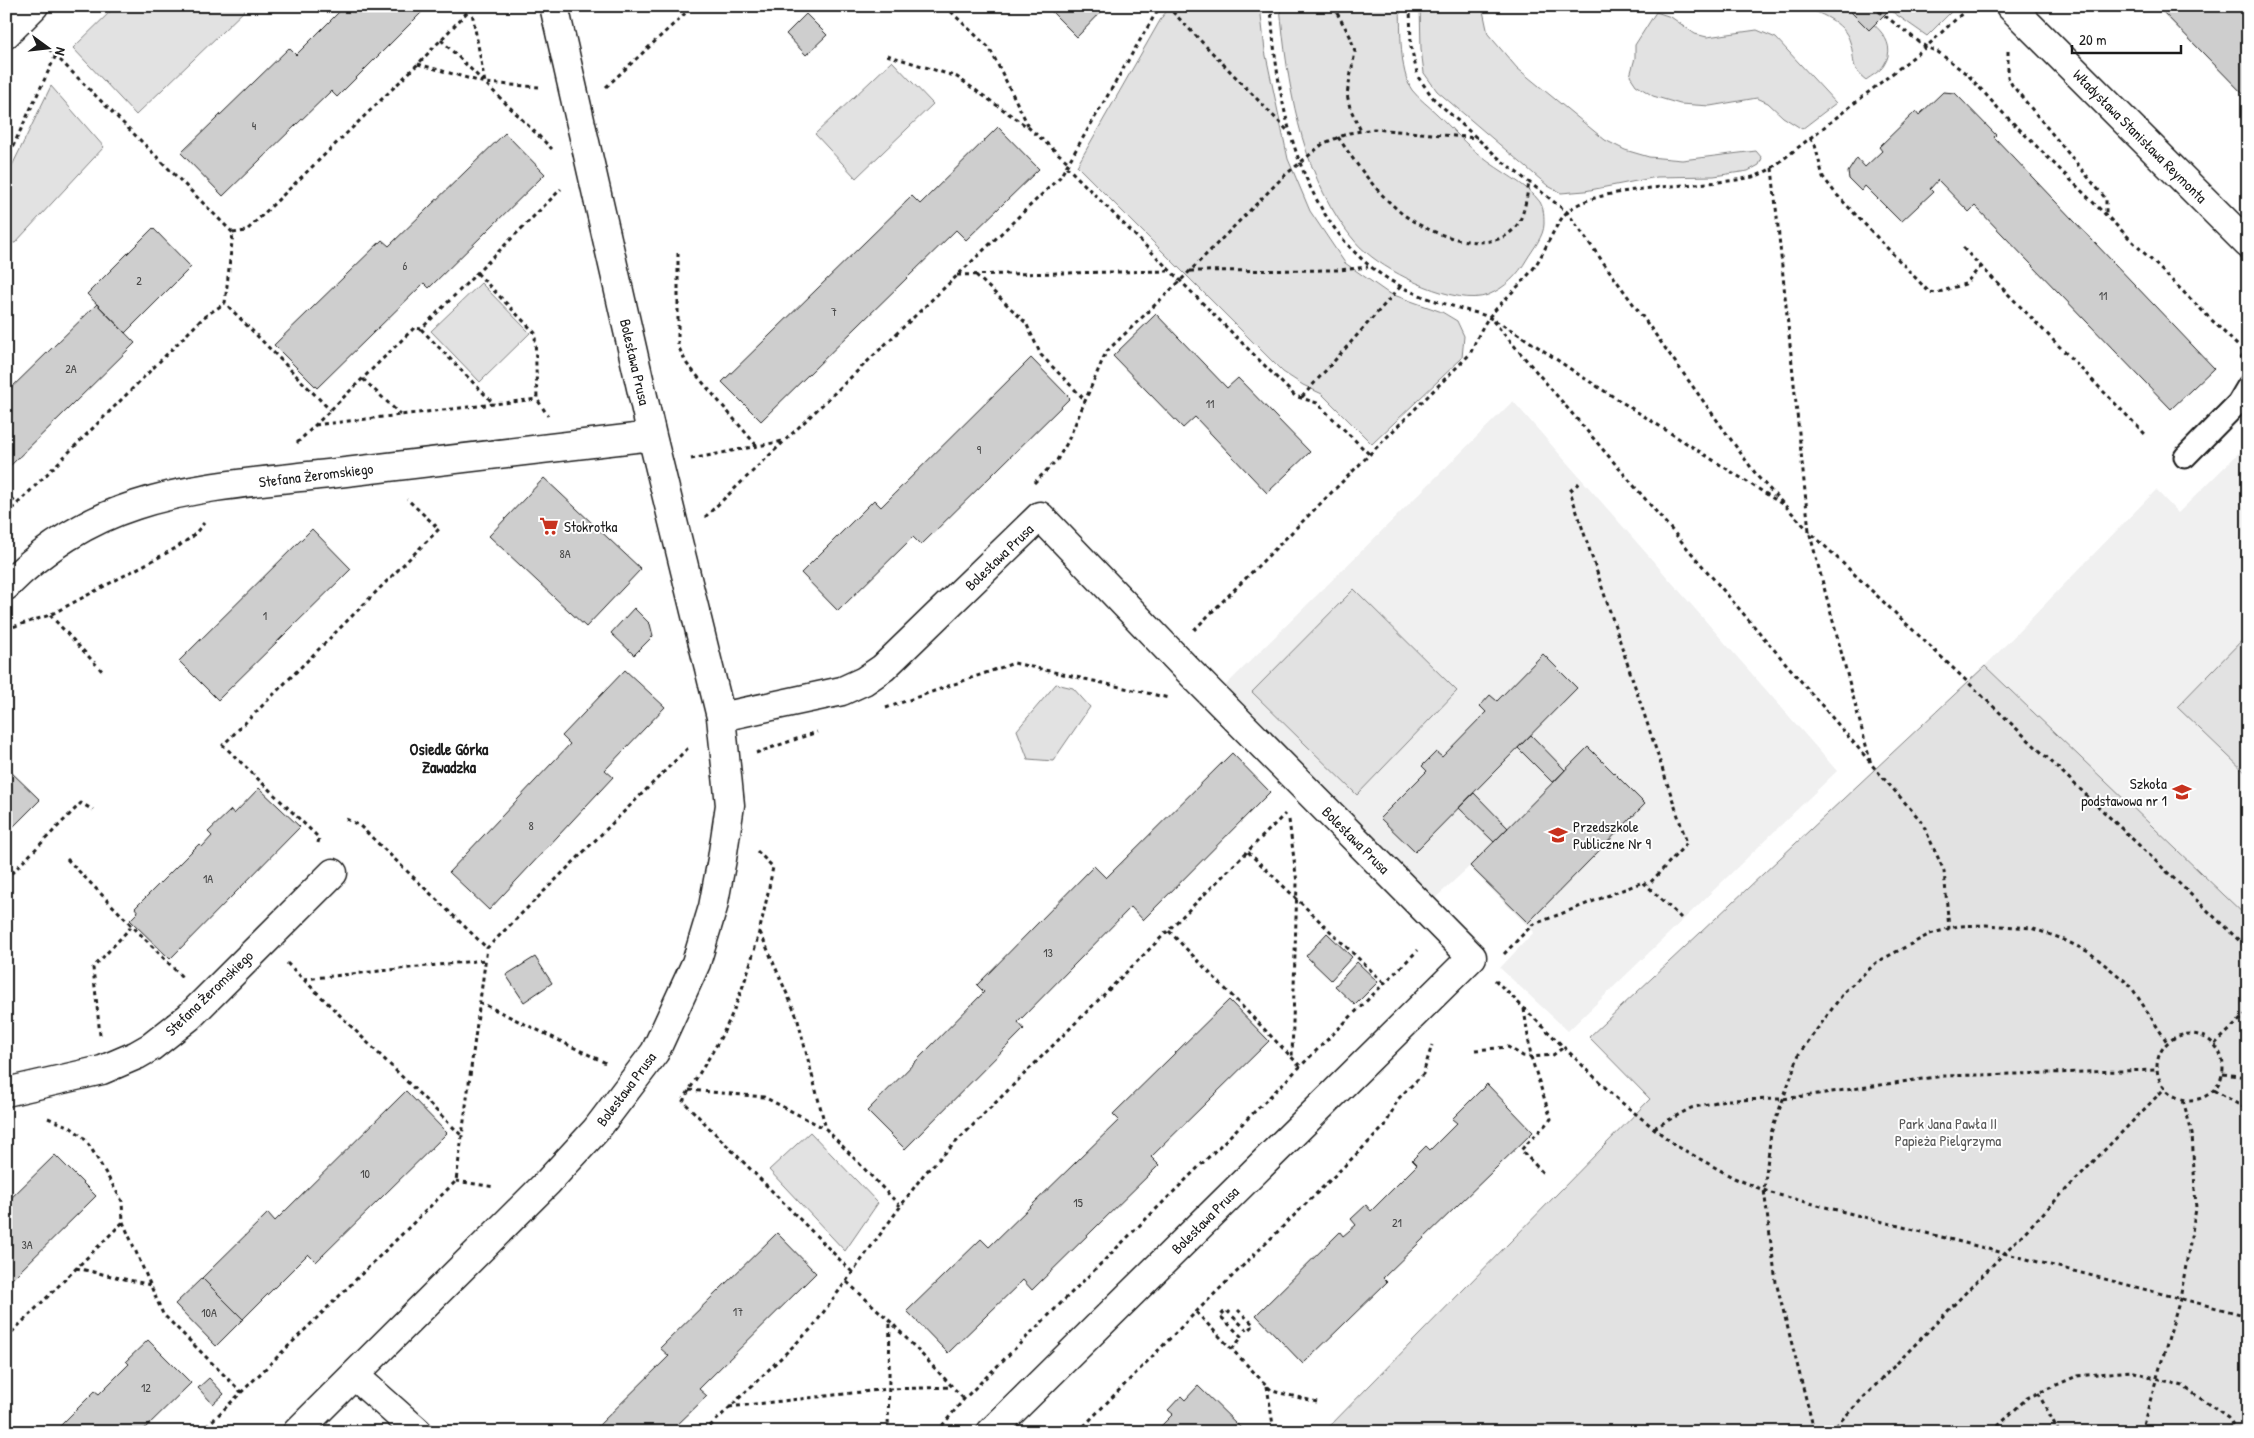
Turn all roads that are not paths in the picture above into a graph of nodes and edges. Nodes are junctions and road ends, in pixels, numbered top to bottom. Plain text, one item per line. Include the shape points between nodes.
1 (554, 6) edge
2 (2010, 6) edge
3 (2248, 244) edge
4 (2248, 386) edge
5 (652, 436) junction
6 (2185, 456) dead end
7 (6, 586) edge
8 (721, 717) junction
9 (333, 873) dead end
10 (6, 1092) edge
11 (355, 1376) junction
12 (297, 1432) edge
13 (418, 1432) edge
14 (992, 1432) edge

1 - 5 street, Bolesława Prusa
2 - 3 street, Władysława Stanisława Reymonta
4 - 6 lane via 2238,403
5 - 7 street, Stefana Żeromskiego via 238,484 169,496 135,505 68,535
5 - 8 street, Bolesława Prusa
8 - 11 street, Bolesława Prusa via 730,805 713,907 696,963 655,1052 596,1130
8 - 14 street, Bolesława Prusa via 842,691 864,681 883,668 1040,516 1480,964
9 - 10 street, Stefana Żeromskiego via 189,1017 137,1055 102,1070
11 - 12 street, Bolesława Prusa
11 - 13 street

